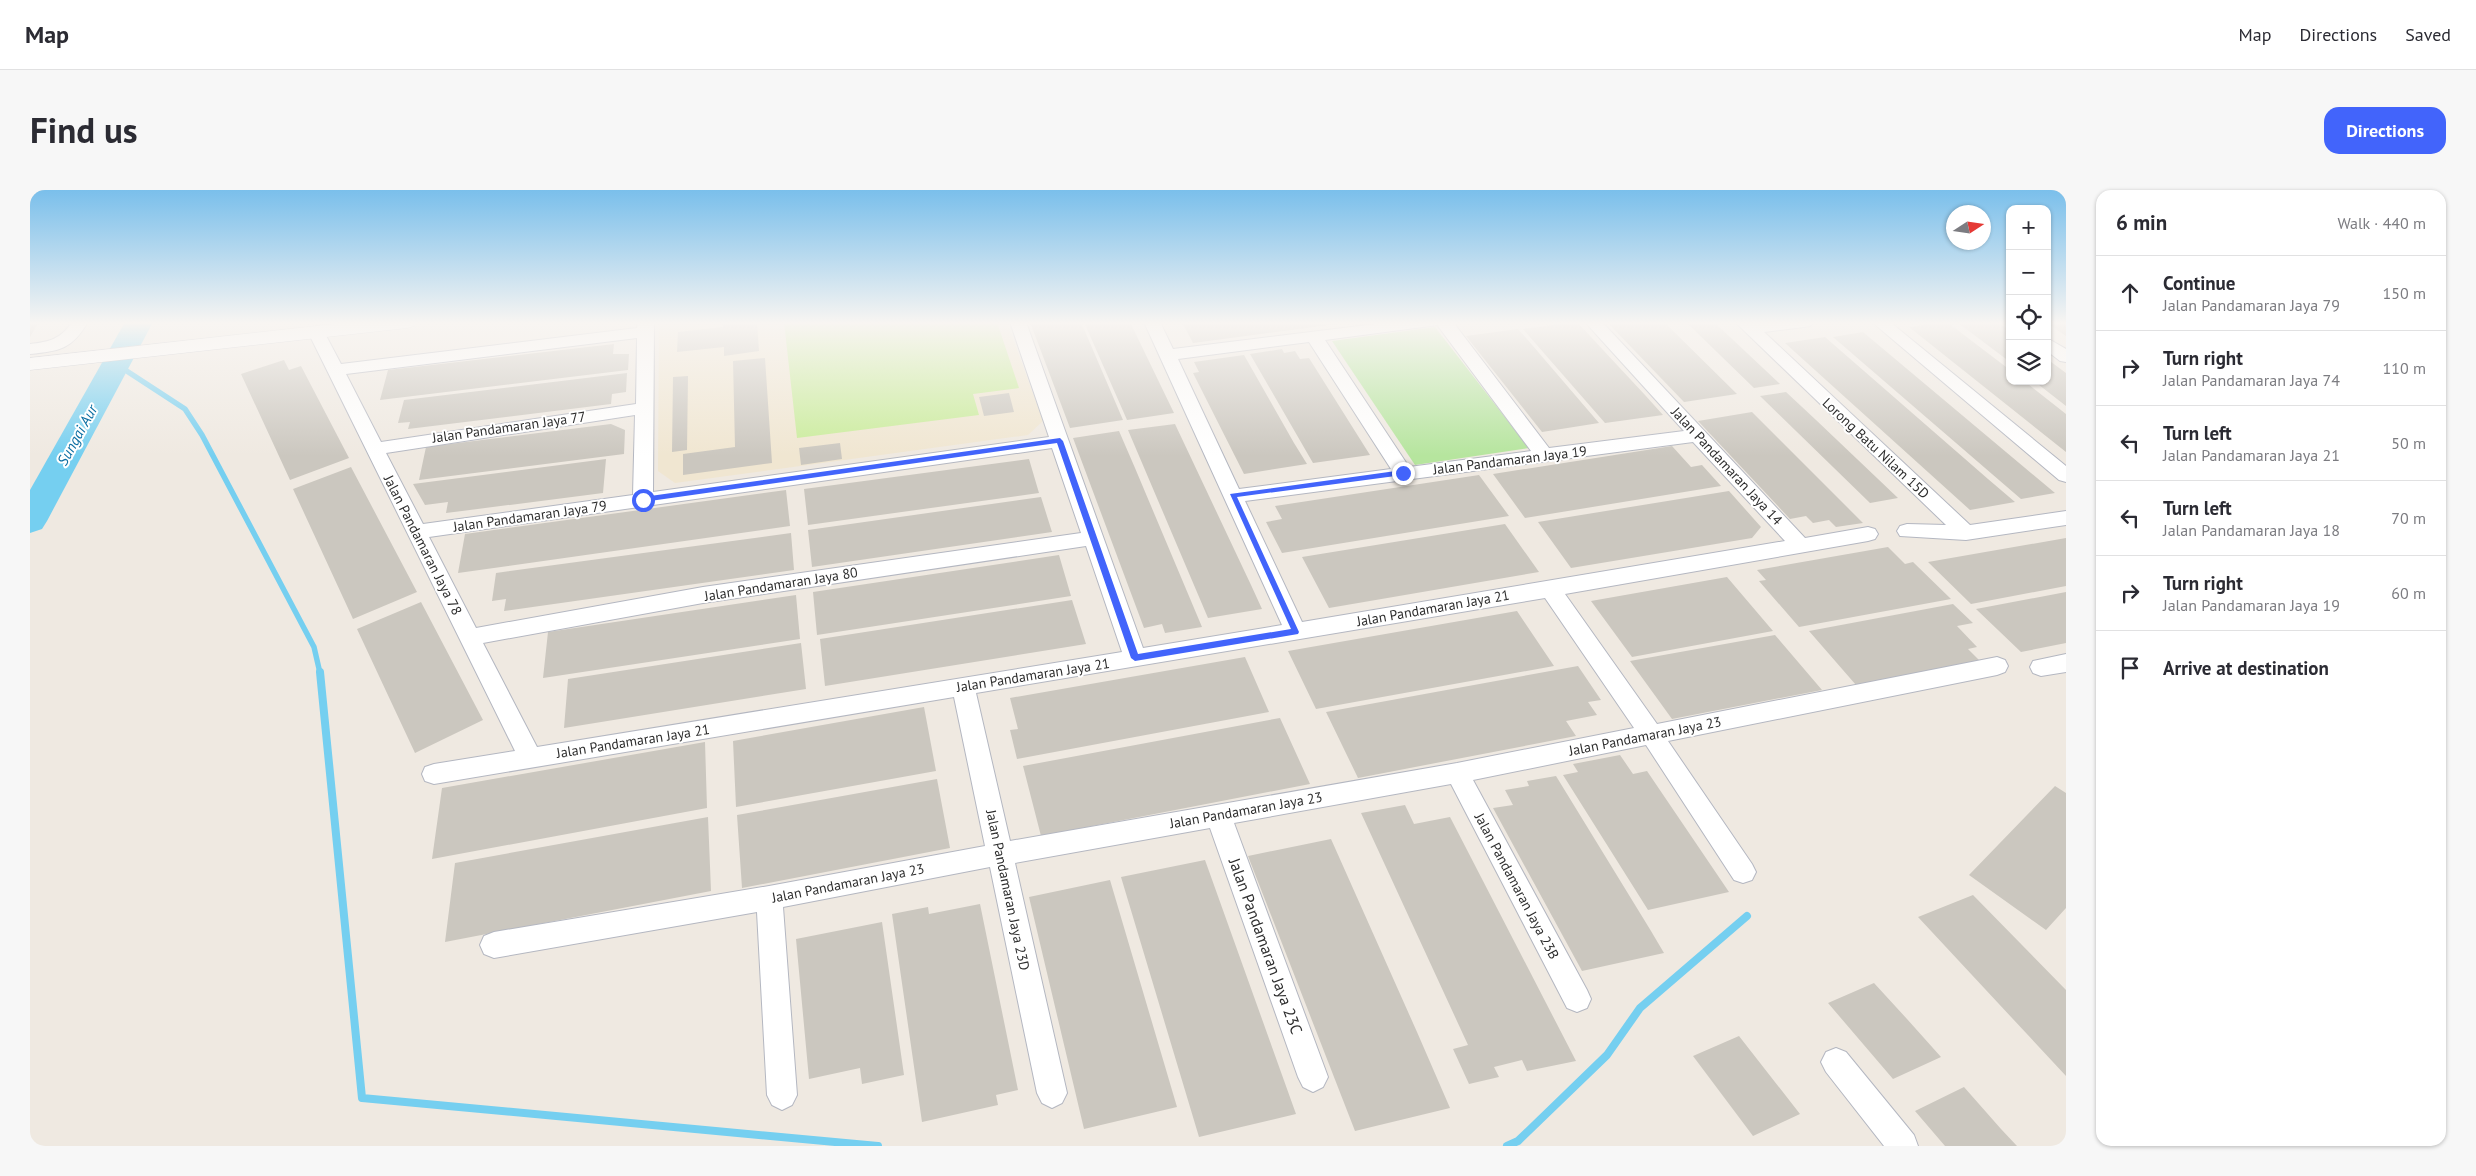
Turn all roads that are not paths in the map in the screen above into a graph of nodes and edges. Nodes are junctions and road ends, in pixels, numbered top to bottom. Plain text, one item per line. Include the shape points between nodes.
1 (333, 367) edge
2 (359, 367) edge
3 (645, 367) edge
4 (1034, 367) edge
5 (1172, 367) edge
6 (1333, 367) edge
7 (1478, 367) edge
8 (1634, 367) edge
9 (1790, 367) edge
10 (1934, 367) edge
11 (335, 370) junction
12 (644, 408) junction
13 (1698, 435) junction
14 (1060, 441) junction
15 (375, 449) junction
16 (1545, 456) junction
17 (1403, 473) junction
18 (2066, 476) edge
19 (1232, 496) junction
20 (643, 500) junction
21 (2066, 518) edge
22 (1907, 531) dead end
23 (417, 532) junction
24 (1966, 533) junction
25 (1868, 534) dead end
26 (1093, 538) junction
27 (1800, 545) junction
28 (1550, 589) junction
29 (1296, 632) junction
30 (470, 637) junction
31 (1135, 658) junction
32 (2066, 662) edge
33 (1997, 666) dead end
34 (2041, 667) dead end
35 (963, 686) junction
36 (1651, 734) junction
37 (530, 757) junction
38 (1457, 773) junction
39 (434, 774) dead end
40 (1218, 814) junction
41 (1001, 854) junction
42 (1743, 872) dead end
43 (769, 898) junction
44 (494, 944) dead end
45 (1577, 998) dead end
46 (1836, 1062) dead end
47 (1313, 1077) dead end
48 (1052, 1093) dead end
49 (782, 1095) dead end
50 (1903, 1146) edge

1 - 11 street, Jalan Pandamaran Jaya 78
2 - 11 street
3 - 12 street
4 - 14 street
5 - 19 street
6 - 17 street
7 - 16 street
8 - 13 street, Jalan Pandamaran Jaya 14
9 - 24 street, Lorong Batu Nilam 15D
10 - 18 street
11 - 15 street, Jalan Pandamaran Jaya 78
12 - 15 street, Jalan Pandamaran Jaya 77
12 - 20 street
13 - 16 street, Jalan Pandamaran Jaya 19
13 - 27 street, Jalan Pandamaran Jaya 14
14 - 20 street, Jalan Pandamaran Jaya 79
14 - 26 street
15 - 23 street, Jalan Pandamaran Jaya 78
16 - 17 street, Jalan Pandamaran Jaya 19
17 - 19 street, Jalan Pandamaran Jaya 19
19 - 29 street
20 - 23 street, Jalan Pandamaran Jaya 79
21 - 24 street
22 - 24 street
23 - 30 street, Jalan Pandamaran Jaya 78
25 - 27 street, Jalan Pandamaran Jaya 21
26 - 30 street, Jalan Pandamaran Jaya 80 via 557,619
26 - 31 street
27 - 28 street, Jalan Pandamaran Jaya 21
28 - 29 street, Jalan Pandamaran Jaya 21
28 - 36 street
29 - 31 street, Jalan Pandamaran Jaya 21
30 - 37 street, Jalan Pandamaran Jaya 78
31 - 35 street, Jalan Pandamaran Jaya 21
32 - 34 street
33 - 36 street, Jalan Pandamaran Jaya 23
35 - 37 street, Jalan Pandamaran Jaya 21
35 - 41 street, Jalan Pandamaran Jaya 23D
36 - 38 street, Jalan Pandamaran Jaya 23
36 - 42 street
37 - 39 street, Jalan Pandamaran Jaya 21
38 - 40 street, Jalan Pandamaran Jaya 23
38 - 45 street, Jalan Pandamaran Jaya 23B
40 - 41 street, Jalan Pandamaran Jaya 23
40 - 47 street, Jalan Pandamaran Jaya 23C
41 - 43 street, Jalan Pandamaran Jaya 23
41 - 48 street, Jalan Pandamaran Jaya 23D
43 - 44 street, Jalan Pandamaran Jaya 23
43 - 49 street
46 - 50 street

